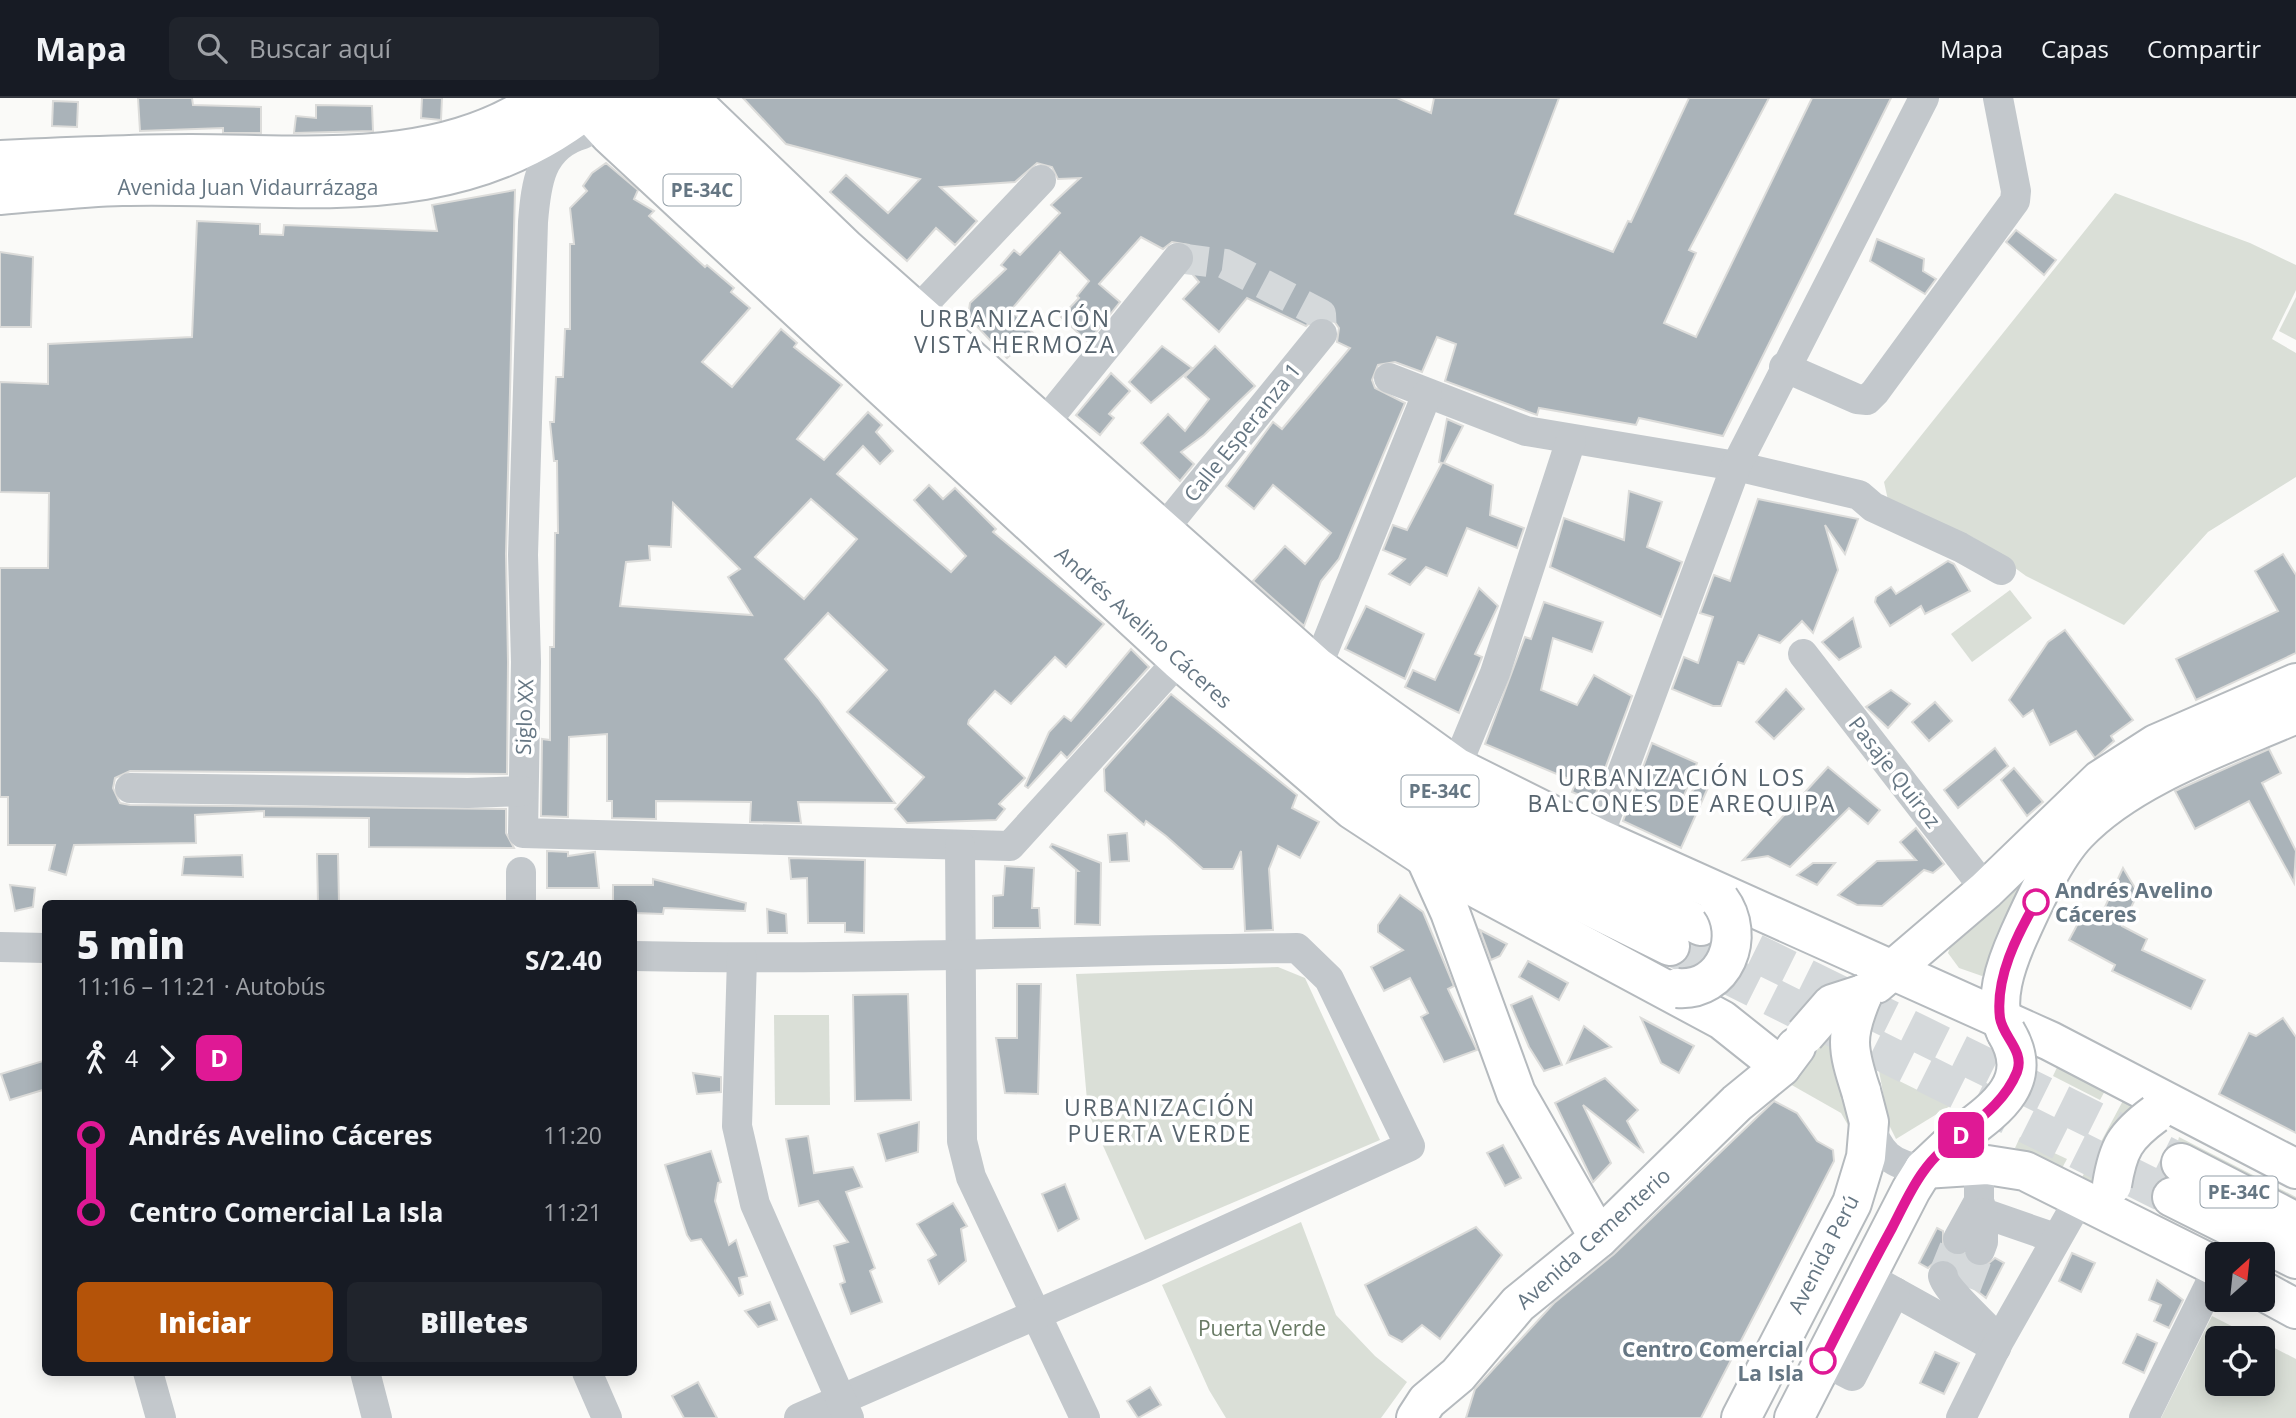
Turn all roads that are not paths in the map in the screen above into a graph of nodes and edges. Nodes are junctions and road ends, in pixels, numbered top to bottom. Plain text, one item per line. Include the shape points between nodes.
1 (542, 98) edge
2 (647, 98) edge
3 (689, 98) edge
4 (1924, 98) edge
5 (1998, 98) edge
6 (595, 108) edge
7 (504, 120) junction
8 (542, 153) junction
9 (0, 160) edge
10 (1041, 180) dead end
11 (0, 195) edge
12 (1178, 258) dead end
13 (810, 267) junction
14 (917, 311) junction
15 (1322, 334) dead end
16 (1784, 367) junction
17 (1389, 378) dead end
18 (1427, 394) junction
19 (1043, 425) junction
20 (1571, 440) junction
21 (1736, 466) junction
22 (1163, 531) junction
23 (2001, 570) dead end
24 (1803, 654) dead end
25 (1179, 660) junction
26 (1317, 667) junction
27 (2296, 683) edge
28 (2296, 714) edge
29 (1457, 767) junction
30 (130, 788) dead end
31 (522, 791) junction
32 (1598, 838) junction
33 (960, 845) junction
34 (1426, 859) junction
35 (521, 872) dead end
36 (1986, 890) junction
37 (521, 900) edge
38 (1699, 914) junction
39 (0, 947) edge
40 (42, 948) edge
41 (637, 956) edge
42 (962, 956) junction
43 (742, 958) junction
44 (1878, 982) junction
45 (1665, 986) junction
46 (2003, 1026) junction
47 (1781, 1067) junction
48 (1865, 1107) junction
49 (2170, 1112) junction
50 (1924, 1169) junction
51 (2296, 1169) edge
52 (1971, 1172) junction
53 (2105, 1200) junction
54 (2296, 1222) edge
55 (1599, 1238) junction
56 (2055, 1238) junction
57 (1969, 1244) tunnel mouth
58 (2296, 1259) edge
59 (2205, 1262) edge
60 (1881, 1284) junction
61 (1957, 1288) dead end
62 (2205, 1293) edge
63 (2275, 1298) edge
64 (2296, 1309) edge
65 (1035, 1314) junction
66 (1998, 1344) junction
67 (1458, 1375) junction
68 (149, 1376) edge
69 (366, 1376) edge
70 (588, 1376) edge
71 (844, 1408) edge
72 (161, 1418) edge
73 (377, 1418) edge
74 (607, 1418) edge
75 (799, 1418) edge
76 (1084, 1418) edge
77 (1416, 1418) edge
78 (1451, 1418) edge
79 (1741, 1418) edge
80 (1794, 1418) edge
81 (1961, 1418) edge
82 (2144, 1418) edge

1 - 7 main road, Avenida Juan Vidaurrázaga
2 - 13 main road, Andrés Avelino Cáceres / PE-34C
3 - 14 main road, Andrés Avelino Cáceres
4 - 16 street
5 - 16 street via 2015,201 1875,393 1867,400 1857,400
6 - 8 main road, Avenida Juan Vidaurrázaga
6 - 13 main road, Andrés Avelino Cáceres / PE-34C via 634,130
6 - 25 main road, Andrés Avelino Cáceres
7 - 8 street
7 - 9 main road, Avenida Juan Vidaurrázaga via 439,144 391,152
8 - 11 main road, Avenida Juan Vidaurrázaga via 395,186 121,186
8 - 31 street, Siglo XX via 528,309
10 - 14 street
12 - 19 street
13 - 38 main road, Andrés Avelino Cáceres / PE-34C via 1308,739 1454,839
14 - 19 main road, Andrés Avelino Cáceres
15 - 22 street, Calle Esperanza 1
16 - 21 street
17 - 18 street
18 - 20 street via 1525,431
18 - 26 street
19 - 22 main road, Andrés Avelino Cáceres
20 - 21 street
20 - 29 street via 1494,673
21 - 23 street via 1859,495 1873,507
21 - 32 street
22 - 26 main road, Andrés Avelino Cáceres
24 - 36 street, Pasaje Quiroz
25 - 33 street via 1010,846
25 - 34 main road, Andrés Avelino Cáceres via 1353,810
26 - 29 main road, Andrés Avelino Cáceres
27 - 36 main road via 2156,744 2100,780
28 - 46 main road via 2169,770 2113,802 2076,834 2010,956 2002,984
29 - 32 main road, Andrés Avelino Cáceres
30 - 31 street
31 - 33 street, Siglo XX via 523,833
32 - 38 main road, Andrés Avelino Cáceres
33 - 42 street
34 - 45 main road, Andrés Avelino Cáceres
34 - 55 main road via 1516,1093
35 - 37 street
36 - 44 main road
38 - 44 main road, Andrés Avelino Cáceres
38 - 45 main road, bridge via 1732,927 1729,956 1717,975 1704,984
39 - 40 street
41 - 43 street
42 - 43 street
42 - 65 street via 962,1141 971,1177
42 - 65 street via 1297,948 1329,979 1410,1146
43 - 71 street via 737,1126 755,1204
44 - 46 main road
44 - 47 main road, Avenida Cementerio, bridge via 1832,1004
44 - 48 main road, bridge via 1849,1025 1850,1056
45 - 47 main road, Andrés Avelino Cáceres via 1722,1020
46 - 49 main road
46 - 52 main road, bridge via 2016,1049 2019,1068 2007,1094 1993,1108
47 - 55 main road, Avenida Cementerio via 1737,1103
48 - 50 street via 1874,1139 1887,1158
48 - 79 main road, Avenida Perú via 1866,1157 1852,1203
49 - 51 main road
49 - 53 main road, bridge via 2132,1131 2117,1156
50 - 52 main road
50 - 60 main road
52 - 53 main road via 2025,1171
52 - 56 street
52 - 57 street
53 - 56 street
53 - 59 main road
54 - 58 main road, PE-34C via 2177,1180
55 - 67 main road, Avenida Cementerio via 1518,1304
56 - 66 street
60 - 66 street
60 - 80 main road via 1823,1361
61 - 66 street
62 - 82 street
63 - 64 main road
65 - 71 street
65 - 76 street
66 - 81 street
67 - 77 main road, Avenida Cementerio via 1427,1401
67 - 78 main road via 1449,1402
68 - 72 street
69 - 73 street
70 - 74 street
71 - 75 street

